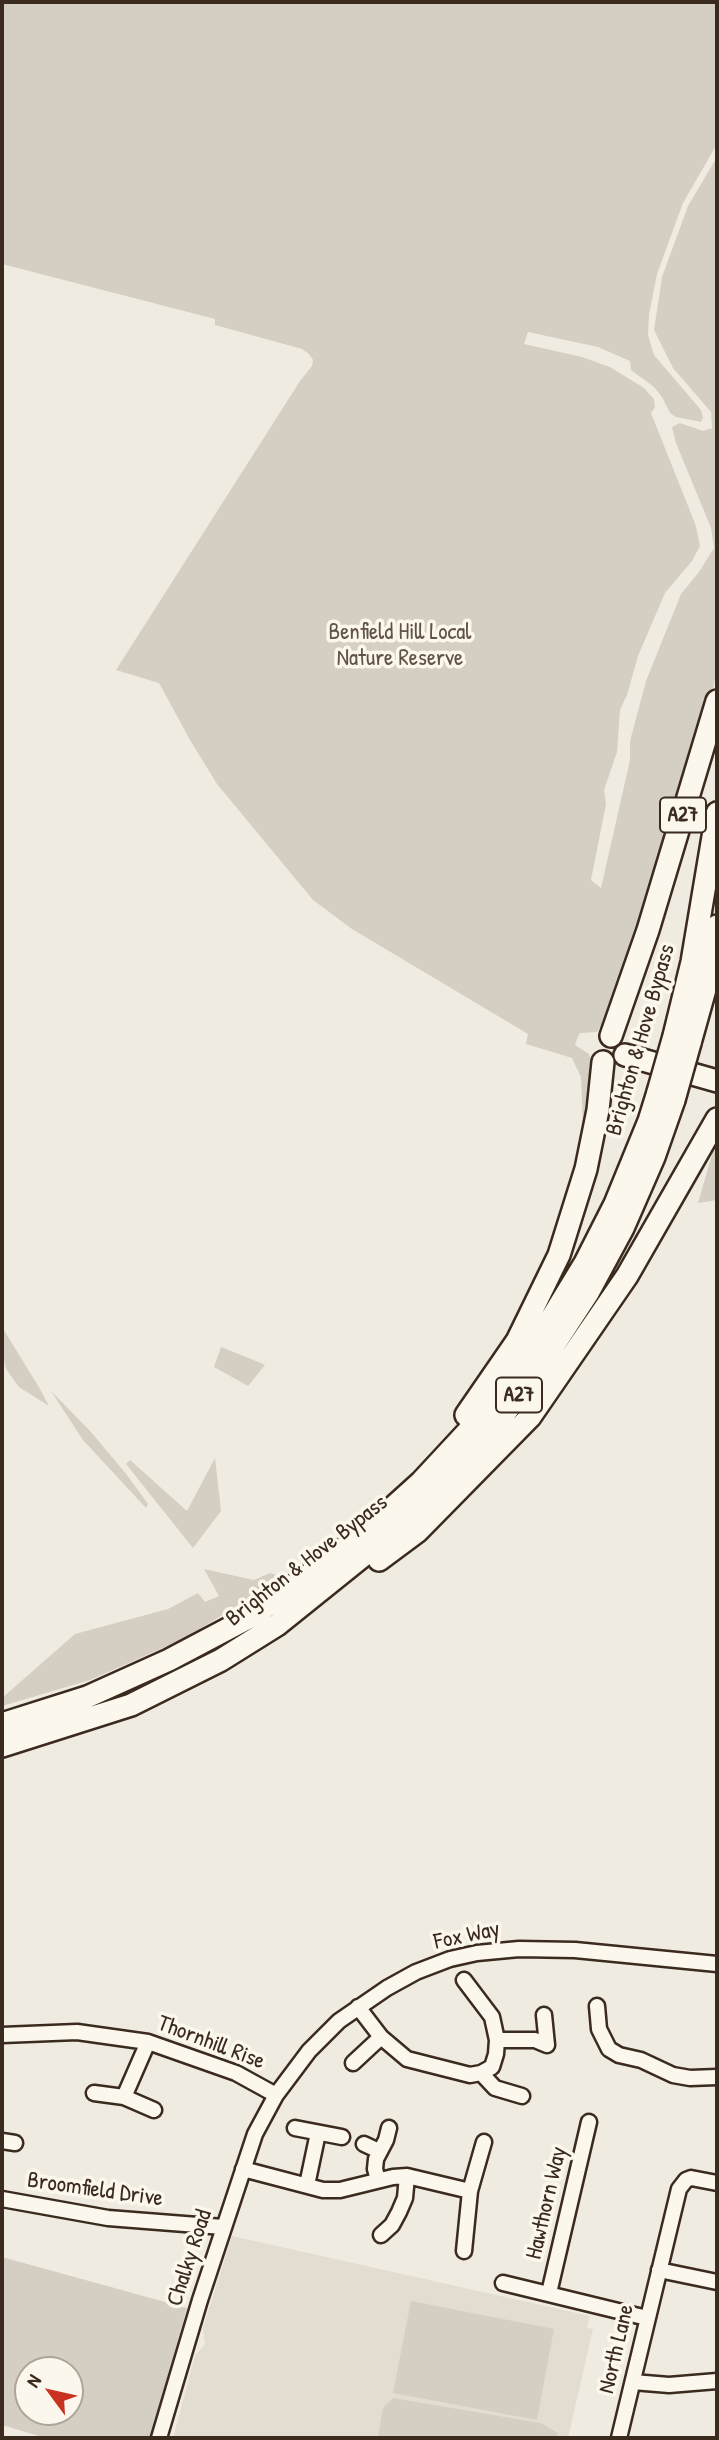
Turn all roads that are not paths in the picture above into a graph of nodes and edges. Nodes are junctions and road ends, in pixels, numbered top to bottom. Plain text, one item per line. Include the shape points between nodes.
1 (717, 701) edge
2 (717, 813) edge
3 (717, 926) edge
4 (611, 1036) junction
5 (682, 1040) junction
6 (625, 1055) junction
7 (603, 1062) junction
8 (717, 1081) edge
9 (666, 1096) junction
10 (717, 1119) edge
11 (359, 1538) junction
12 (276, 1625) junction
13 (2, 1724) edge
14 (2, 1746) edge
15 (717, 1964) edge
16 (464, 1980) dead end
17 (597, 2006) dead end
18 (358, 2007) junction
19 (544, 2015) dead end
20 (2, 2035) edge
21 (381, 2037) junction
22 (497, 2040) junction
23 (148, 2042) junction
24 (353, 2063) dead end
25 (481, 2073) junction
26 (717, 2077) edge
27 (94, 2093) dead end
28 (276, 2095) junction
29 (522, 2096) dead end
30 (124, 2097) junction
31 (154, 2110) dead end
32 (589, 2122) dead end
33 (295, 2128) dead end
34 (389, 2128) dead end
35 (318, 2133) junction
36 (342, 2137) dead end
37 (484, 2141) dead end
38 (364, 2144) dead end
39 (379, 2151) junction
40 (243, 2169) junction
41 (407, 2176) junction
42 (378, 2180) junction
43 (717, 2183) edge
44 (307, 2185) junction
45 (470, 2191) junction
46 (2, 2199) edge
47 (223, 2227) junction
48 (381, 2235) dead end
49 (464, 2251) dead end
50 (659, 2270) junction
51 (717, 2282) edge
52 (503, 2283) dead end
53 (549, 2293) junction
54 (648, 2318) junction
55 (717, 2381) edge
56 (633, 2382) junction
57 (159, 2438) edge
58 (619, 2438) edge

1 - 4 highway, A27
2 - 5 highway, Brighton & Hove Bypass / A27
3 - 5 highway, Brighton & Hove Bypass / A27 via 711,968
4 - 6 highway via 623,1042
4 - 7 highway via 597,1048
5 - 9 highway, Brighton & Hove Bypass / A27, bridge
6 - 7 highway via 615,1064
6 - 8 highway
7 - 11 highway, A27 via 594,1134 576,1209 529,1319 472,1406 405,1490
9 - 11 highway, Brighton & Hove Bypass / A27 via 649,1121 585,1263 532,1350 486,1412 421,1482
9 - 12 highway, Brighton & Hove Bypass / A27 via 641,1187 617,1239 588,1293 529,1382 495,1426 389,1535
10 - 12 highway, A27 via 627,1276 530,1416 418,1531 342,1587
11 - 13 highway, Brighton & Hove Bypass / A27 via 256,1614 180,1654 87,1697
12 - 14 highway, Brighton & Hove Bypass / A27 via 221,1660 131,1704
15 - 18 street, Fox Way via 575,1950 519,1948 477,1953 416,1972
16 - 22 street via 492,2017
17 - 26 street via 599,2029 608,2049 673,2075
18 - 21 street
18 - 28 street, Fox Way via 309,2051
19 - 22 street via 547,2045 535,2040
20 - 23 street, Thornhill Rise via 76,2032
21 - 24 street
21 - 25 street via 417,2063 470,2075
22 - 25 street via 492,2067
23 - 28 street, Thornhill Rise via 236,2073
23 - 30 street
25 - 29 street via 495,2088
27 - 30 street
28 - 40 street, Chalky Road
30 - 31 street
32 - 53 street, Hawthorn Way
33 - 35 street
34 - 39 street
35 - 36 street
35 - 44 street
37 - 45 street
38 - 39 street
39 - 42 street
40 - 44 street
40 - 47 street, Chalky Road
41 - 42 street
41 - 45 street
41 - 48 street via 399,2212
42 - 44 street via 340,2190
43 - 50 street, North Lane via 691,2178 682,2184
45 - 49 street
46 - 47 street, Broomfield Drive via 108,2218
47 - 57 street, Chalky Road
50 - 51 street
50 - 54 street, North Lane
52 - 53 street
53 - 54 street
54 - 56 street, North Lane
55 - 56 street
56 - 58 street, North Lane

